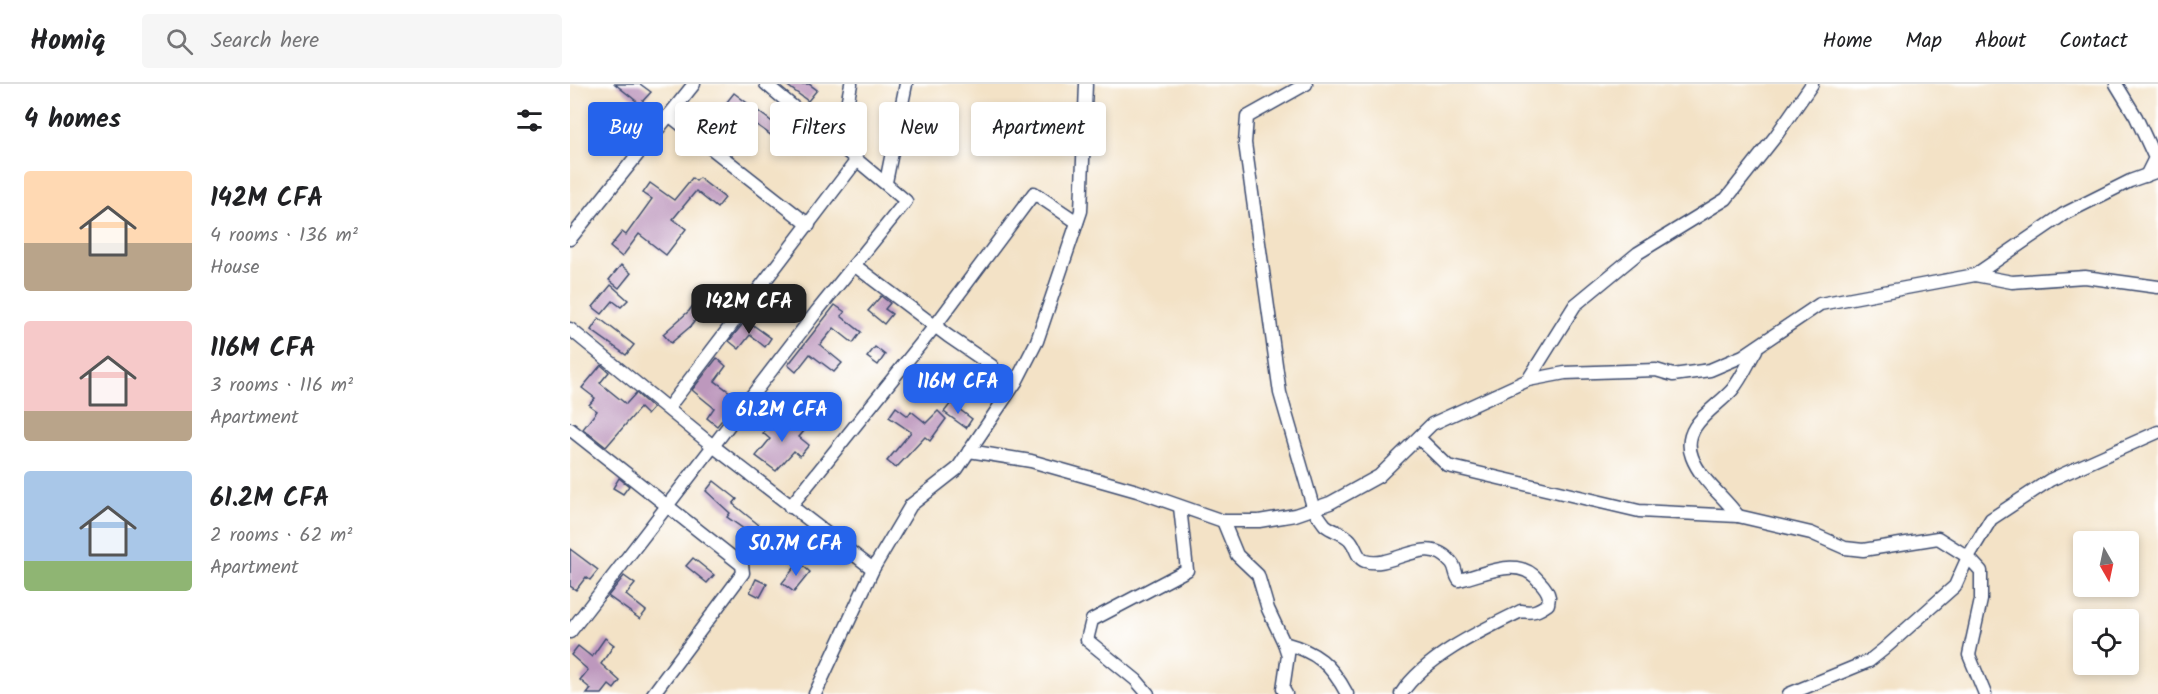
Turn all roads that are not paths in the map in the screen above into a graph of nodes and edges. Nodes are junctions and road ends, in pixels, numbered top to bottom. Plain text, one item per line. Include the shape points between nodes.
1 (694, 84) edge
2 (766, 84) edge
3 (850, 84) edge
4 (906, 84) edge
5 (1086, 84) edge
6 (1306, 84) edge
7 (1812, 84) edge
8 (2116, 84) edge
9 (788, 102) edge
10 (847, 102) edge
11 (669, 115) junction
12 (852, 156) edge
13 (857, 160) junction
14 (2152, 173) edge
15 (886, 182) junction
16 (1077, 222) junction
17 (809, 225) junction
18 (570, 239) edge
19 (854, 265) junction
20 (1975, 275) junction
21 (2158, 287) edge
22 (935, 326) junction
23 (570, 329) edge
24 (1758, 347) junction
25 (993, 366) dead end
26 (1528, 380) junction
27 (668, 408) junction
28 (570, 429) edge
29 (2158, 432) edge
30 (1419, 438) junction
31 (713, 446) junction
32 (969, 452) junction
33 (667, 504) junction
34 (790, 507) junction
35 (1180, 507) junction
36 (1314, 510) junction
37 (1738, 516) junction
38 (1223, 521) junction
39 (1968, 557) junction
40 (873, 569) junction
41 (570, 632) edge
42 (1284, 643) junction
43 (1283, 692) edge
44 (653, 694) edge
45 (815, 694) edge
46 (1148, 694) edge
47 (1347, 694) edge
48 (1401, 694) edge
49 (1789, 694) edge
50 (1985, 694) edge

1 - 11 street
2 - 9 street
3 - 10 street
4 - 15 street
5 - 16 street via 1081,211
6 - 36 street via 1247,117 1245,143 1280,393
7 - 26 street via 1726,200 1638,253 1575,305
8 - 14 street via 2155,158
11 - 17 street
11 - 18 street
12 - 13 street
13 - 15 street
13 - 17 street
14 - 20 street via 2064,214
15 - 19 street via 906,201
16 - 22 street via 1034,193
16 - 32 street via 1037,341 1016,382
17 - 27 street
19 - 22 street
19 - 31 street
20 - 21 street via 2012,282 2085,277
20 - 24 street via 1820,303
22 - 25 street
22 - 34 street
23 - 27 street
24 - 26 street via 1710,370 1673,375 1656,370 1564,372
24 - 37 street via 1732,389 1698,423 1690,440 1692,458
26 - 30 street via 1432,424
27 - 31 street
28 - 33 street
29 - 39 street via 2050,480 1991,519
30 - 36 street via 1379,476
30 - 37 street via 1448,466 1536,488 1639,511
31 - 33 street
31 - 34 street
32 - 35 street via 1031,461
32 - 40 street via 957,469 911,505
33 - 41 street
33 - 44 street via 737,560 743,570
34 - 40 street
35 - 38 street
35 - 46 street via 1187,570 1092,620 1086,640
36 - 38 street via 1258,520
36 - 48 street via 1326,525 1349,539 1366,561 1377,563 1411,550 1424,550 1448,559 1459,580 1498,568 1521,568 1532,571 1548,592 1548,604 1541,609 1532,613 1521,611 1456,646 1413,678
37 - 39 street via 1863,550 1938,538
38 - 42 street via 1237,555 1258,575
39 - 49 street via 1955,586 1869,661
39 - 50 street via 1981,571 1981,600 1970,655
40 - 45 street
42 - 43 street via 1288,655
42 - 47 street via 1306,649 1334,669

